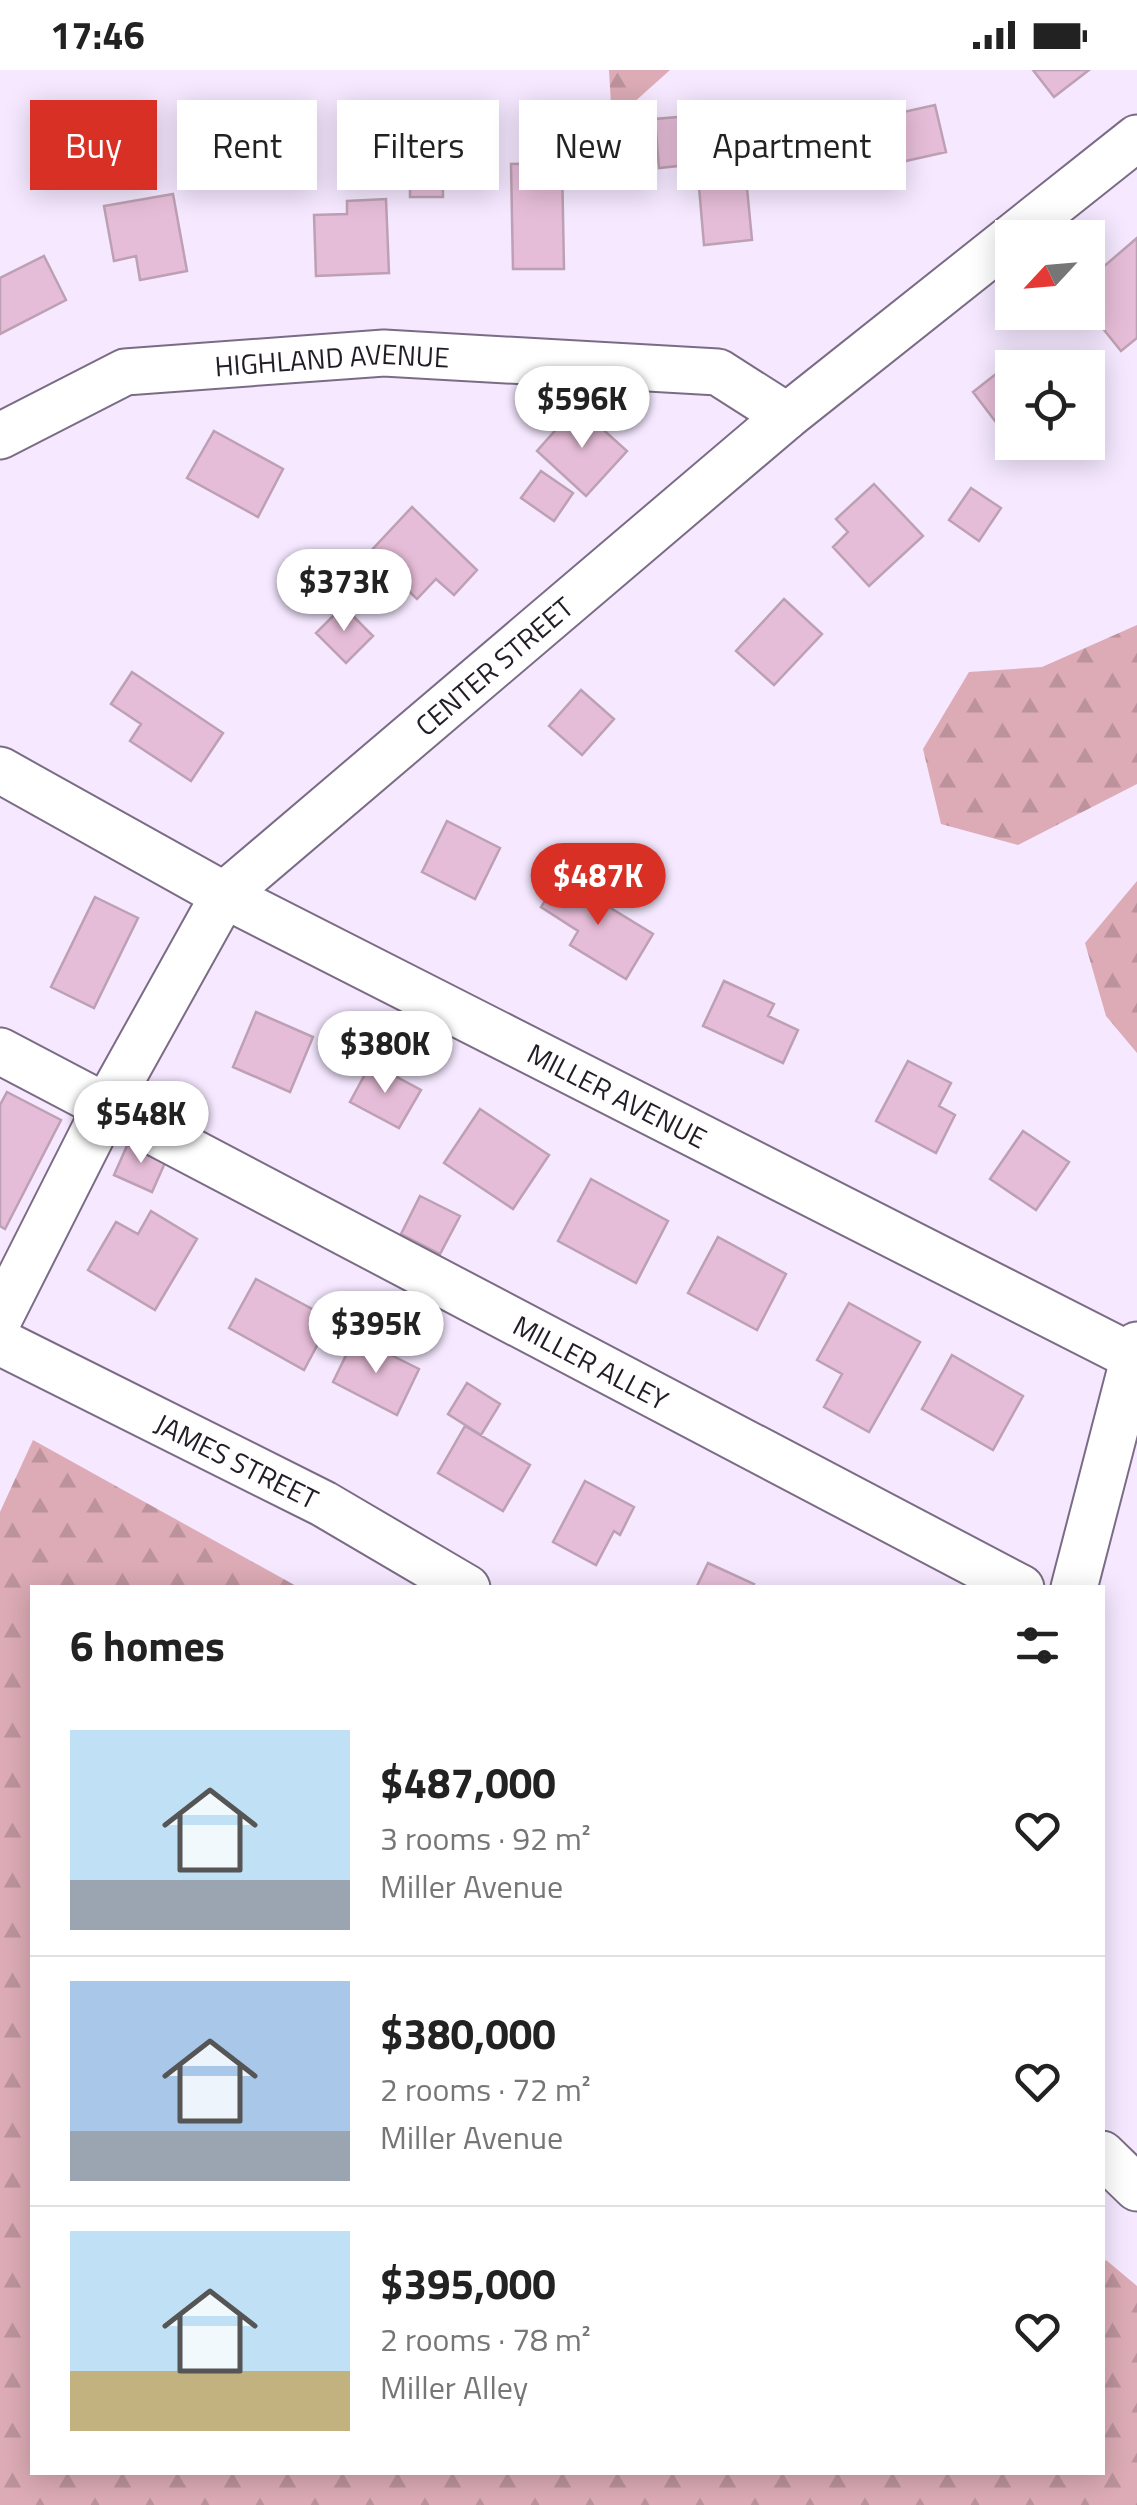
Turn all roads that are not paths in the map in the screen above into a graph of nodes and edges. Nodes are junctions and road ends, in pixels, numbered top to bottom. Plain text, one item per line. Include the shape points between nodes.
1 (1137, 138) edge
2 (786, 416) junction
3 (0, 436) edge
4 (0, 770) edge
5 (224, 894) junction
6 (0, 1050) edge
7 (106, 1107) junction
8 (0, 1317) edge
9 (0, 1342) edge
10 (1135, 1351) edge
11 (462, 1585) edge
12 (1014, 1585) edge
13 (1075, 1585) edge
14 (1105, 2157) edge
15 (1137, 2188) edge

1 - 2 street, CENTER STREET
2 - 3 street, HIGHLAND AVENUE via 718,372 384,353 125,372
2 - 5 street, CENTER STREET
4 - 5 street, MILLER AVENUE
5 - 7 street, CENTER STREET
5 - 10 street, MILLER AVENUE
6 - 7 street, MILLER ALLEY
7 - 8 street, CENTER STREET
7 - 12 street, MILLER ALLEY
9 - 11 street, JAMES STREET via 324,1504
10 - 13 street
14 - 15 street

